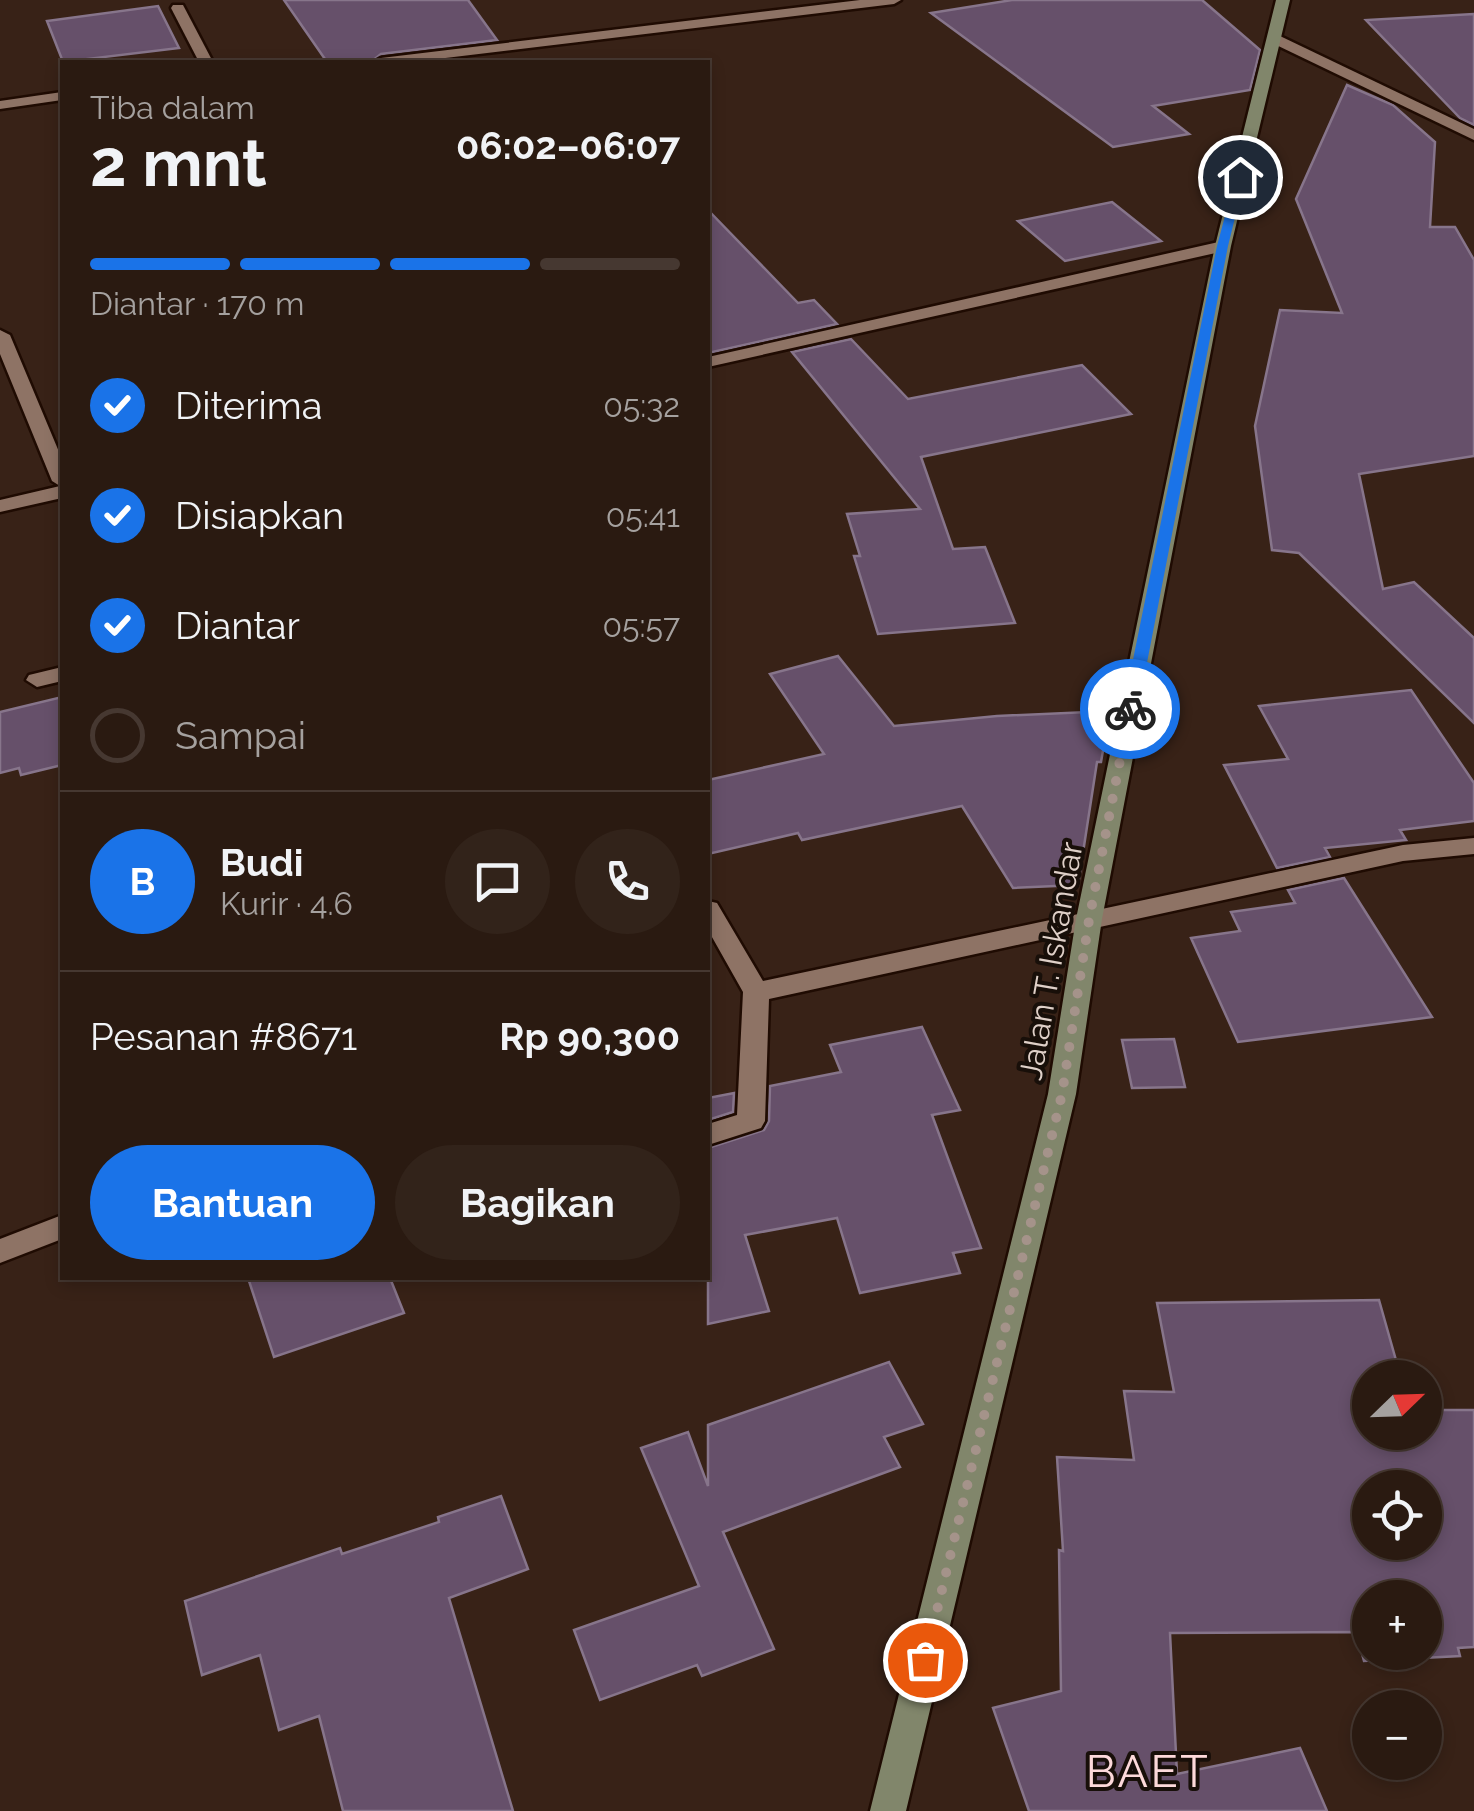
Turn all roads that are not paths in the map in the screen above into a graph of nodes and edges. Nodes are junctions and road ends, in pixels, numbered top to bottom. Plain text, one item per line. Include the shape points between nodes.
1 (884, 0) edge
2 (894, 0) edge
3 (1284, 0) edge
4 (178, 8) dead end
5 (1275, 39) junction
6 (205, 60) edge
7 (397, 60) edge
8 (0, 87) edge
9 (60, 96) edge
10 (4, 105) edge
11 (1474, 135) edge
12 (1222, 246) junction
13 (1, 335) edge
14 (710, 362) edge
15 (60, 476) edge
16 (60, 492) edge
17 (0, 506) edge
18 (60, 674) edge
19 (38, 680) dead end
20 (1474, 846) edge
21 (710, 913) edge
22 (1089, 920) junction
23 (756, 992) junction
24 (710, 1134) edge
25 (60, 1228) edge
26 (0, 1251) edge
27 (888, 1811) edge

1 - 2 street
1 - 7 street
3 - 5 street, Jalan T. Iskandar
4 - 6 street
5 - 11 street
5 - 12 street, Jalan T. Iskandar
8 - 10 street
9 - 10 street
12 - 14 street
12 - 22 street, Jalan T. Iskandar
13 - 15 street
16 - 17 street
18 - 19 street
20 - 22 street via 1403,853
21 - 23 street
22 - 23 street
22 - 27 street, Jalan T. Iskandar via 1062,1094
23 - 24 street via 751,1121
25 - 26 street

